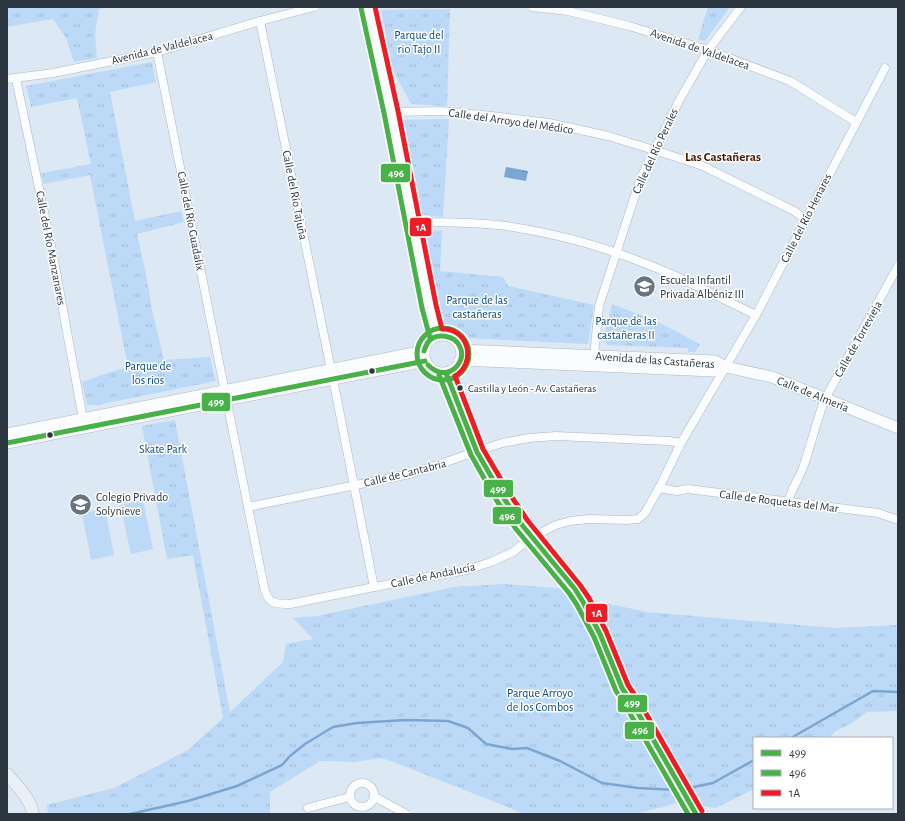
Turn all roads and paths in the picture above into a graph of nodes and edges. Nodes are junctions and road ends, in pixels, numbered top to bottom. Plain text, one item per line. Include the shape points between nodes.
1 (314, 7) edge
2 (368, 7) edge
3 (532, 7) edge
4 (740, 7) edge
5 (260, 21) junction
6 (708, 50) junction
7 (157, 52) junction
8 (885, 68) dead end
9 (7, 79) edge
10 (16, 79) junction
11 (390, 112) junction
12 (856, 122) junction
13 (654, 150) junction
14 (805, 219) junction
15 (412, 222) junction
16 (616, 252) junction
17 (898, 266) edge
18 (756, 315) junction
19 (437, 336) junction
20 (461, 355) junction
21 (424, 356) junction
22 (594, 356) junction
23 (726, 367) junction
24 (446, 372) junction
25 (332, 374) junction
26 (225, 395) junction
27 (825, 399) junction
28 (83, 418) junction
29 (898, 428) edge
30 (7, 434) edge
31 (7, 443) edge
32 (681, 443) junction
33 (478, 452) junction
34 (353, 485) junction
35 (659, 488) junction
36 (788, 502) junction
37 (248, 507) junction
38 (898, 520) edge
39 (532, 537) junction
40 (374, 587) junction
41 (278, 604) joint
42 (7, 774) edge
43 (349, 796) junction
44 (374, 797) junction
45 (308, 808) dead end
46 (32, 812) edge
47 (406, 814) edge
48 (696, 814) edge

1 - 5 street, Avenida de Valdelacea
2 - 11 street
3 - 6 street, Avenida de Valdelacea via 568,11
4 - 6 street, Calle del Río Perales
5 - 7 street, Avenida de Valdelacea
5 - 25 street, Calle del Río Tajuña
6 - 12 street, Avenida de Valdelacea via 790,81
6 - 13 street, Calle del Río Perales
7 - 10 street, Avenida de Valdelacea
7 - 26 street, Calle del Río Guadalix
8 - 12 street, Calle del Río Henares
9 - 10 street, Avenida de Valdelacea
10 - 28 street, Calle del Río Manzanares via 52,250
11 - 13 street, Calle del Arroyo del Médico via 441,111 549,123 608,136
11 - 15 street
12 - 14 street, Calle del Río Henares
13 - 14 street, Calle del Arroyo del Médico via 703,166
13 - 16 street, Calle del Río Perales via 641,177
14 - 18 street, Calle del Río Henares
15 - 16 street via 506,226
15 - 19 street
16 - 18 street via 687,281
16 - 22 street, Calle del Río Perales via 599,306
17 - 27 street, Calle de Torrevieja
18 - 23 street, Calle del Río Henares
19 - 20 street via 448,336 456,340
19 - 21 street via 429,341
20 - 22 street, Avenida de las Castañeras
20 - 23 street, Avenida de las Castañeras via 713,371
20 - 24 street via 457,366
21 - 24 street via 431,368 437,372
21 - 25 street
22 - 23 street, Avenida de las Castañeras via 715,361
23 - 27 street, Calle de Almería via 772,377
23 - 32 street, Calle del Río Henares
24 - 33 street
25 - 26 street
25 - 34 street, Calle del Río Tajuña
26 - 28 street
26 - 31 street
26 - 37 street, Calle del Río Guadalix
27 - 29 street, Calle de Almería
27 - 36 street, Calle de Torrevieja via 805,464
28 - 30 street
32 - 33 street, Calle de Cantabria via 556,436 502,443
32 - 35 street, Calle del Río Henares
33 - 34 street, Calle de Cantabria via 410,474
33 - 39 street via 503,497
34 - 37 street, Calle de Cantabria
34 - 40 street, Calle del Río Tajuña
35 - 36 street, Calle de Roquetas del Mar
35 - 39 street, Calle de Andalucía via 645,513 638,519 570,521
36 - 38 street, Calle de Roquetas del Mar via 878,513
37 - 41 street, Calle del Río Guadalix via 266,596 271,602
39 - 40 street, Calle de Andalucía via 513,552 467,570
39 - 48 street via 583,602 600,634 622,688
40 - 41 street, Calle de Andalucía via 290,604
42 - 46 main road via 22,791
43 - 44 street via 358,808 368,807
43 - 44 street via 350,790 357,783 367,783 374,789
43 - 45 street
44 - 47 street

